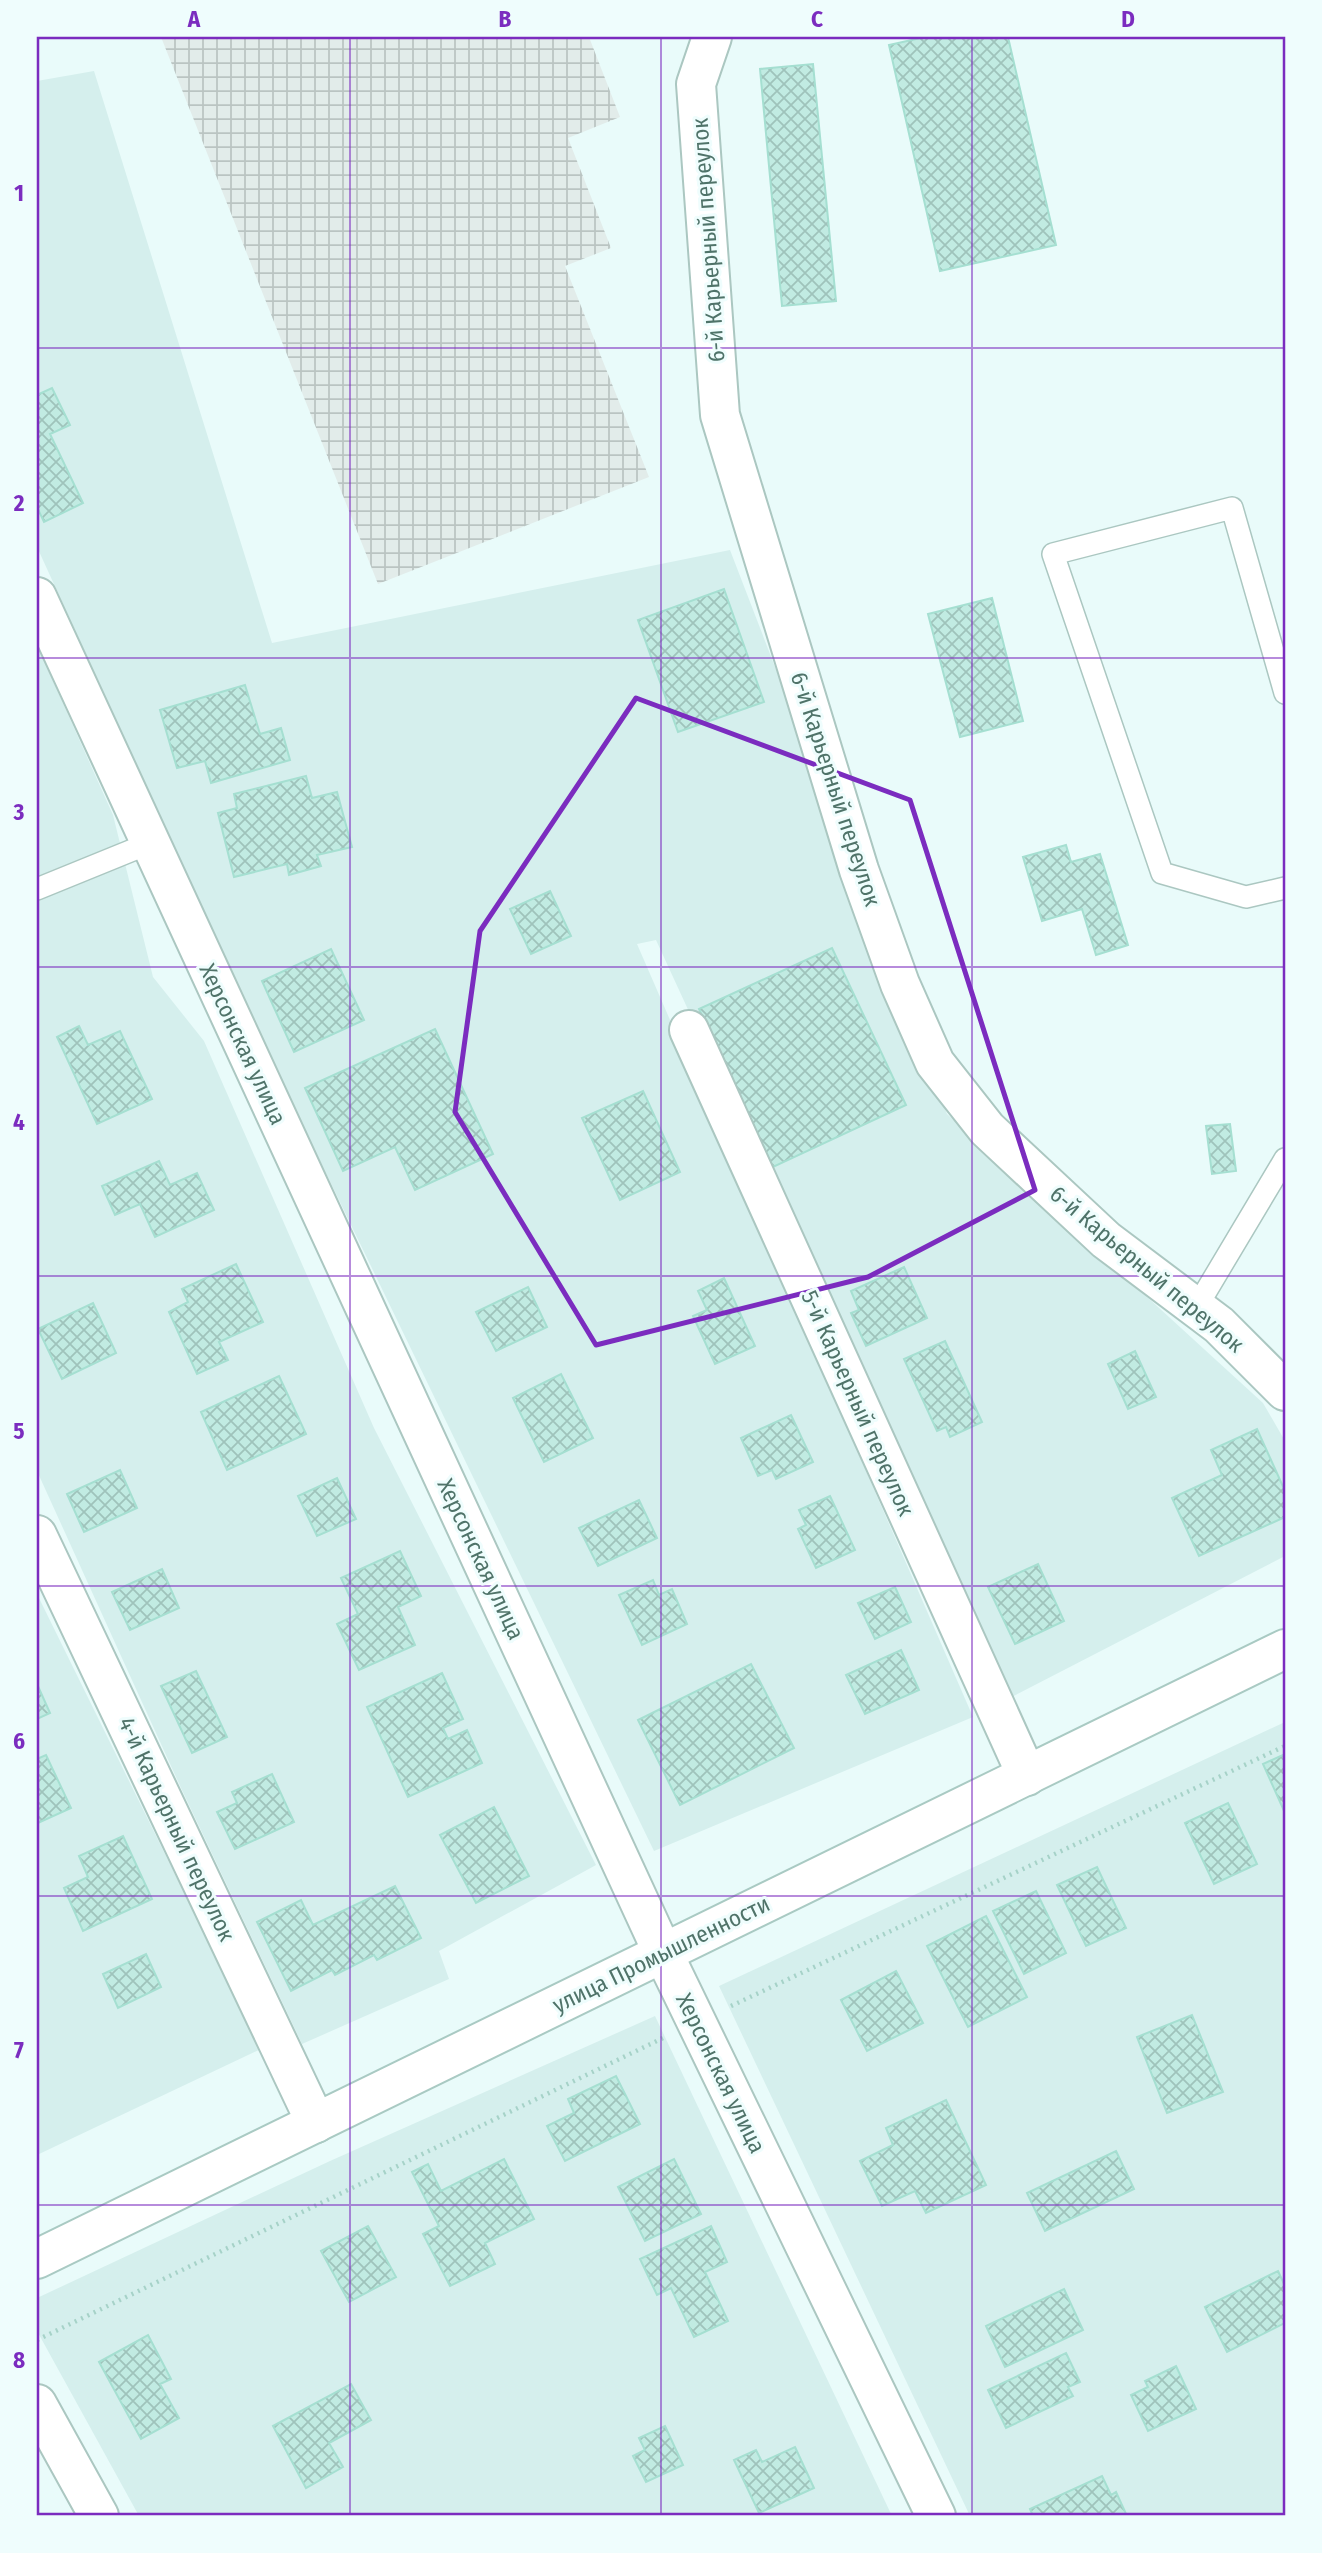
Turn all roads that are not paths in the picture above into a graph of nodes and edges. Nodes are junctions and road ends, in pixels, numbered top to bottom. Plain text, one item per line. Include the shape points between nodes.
1 (712, 37) edge
2 (37, 597) edge
3 (1285, 693) edge
4 (150, 843) junction
5 (1285, 888) edge
6 (37, 889) edge
7 (689, 1030) dead end
8 (1285, 1159) edge
9 (1196, 1308) junction
10 (1285, 1391) edge
11 (37, 1535) edge
12 (1285, 1649) edge
13 (1027, 1776) junction
14 (663, 1954) junction
15 (316, 2123) junction
16 (37, 2259) edge
17 (37, 2404) edge
18 (99, 2516) edge
19 (936, 2516) edge

1 - 9 street, 6-й Карьерный переулок via 696,84 720,415 859,870 900,984 935,1063 987,1129 1106,1240
2 - 4 street, Херсонская улица
3 - 5 lane via 1232,509 1054,554 1162,873 1246,897
4 - 6 lane
4 - 14 street, Херсонская улица
7 - 13 street, 5-й Карьерный переулок
8 - 9 lane
9 - 10 street, 6-й Карьерный переулок
11 - 15 street, 4-й Карьерный переулок
12 - 13 street, улица Промышленности
13 - 14 street, улица Промышленности
14 - 15 street, улица Промышленности
14 - 19 street, Херсонская улица
15 - 16 street, улица Промышленности
17 - 18 street

